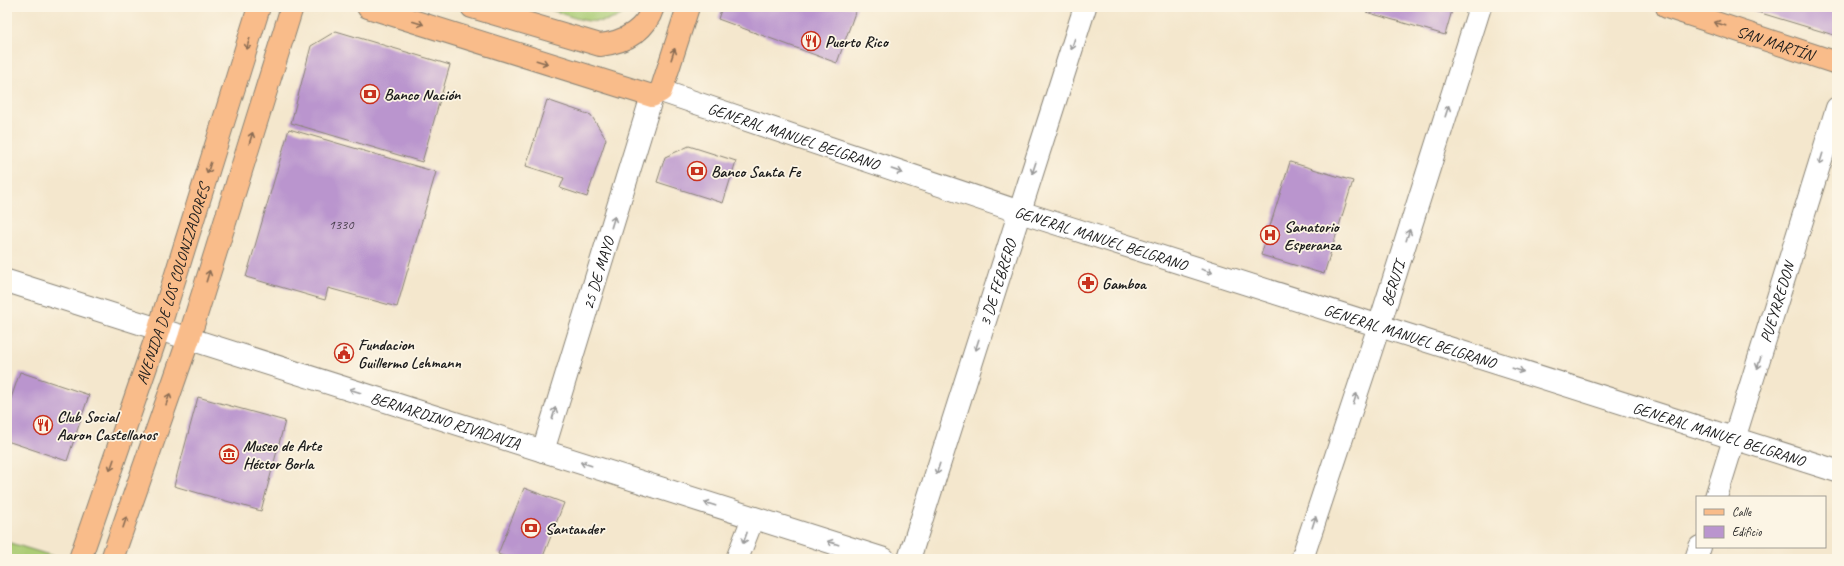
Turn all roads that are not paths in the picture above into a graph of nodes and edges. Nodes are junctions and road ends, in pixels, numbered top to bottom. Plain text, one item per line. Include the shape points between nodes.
1 (259, 7) edge
2 (292, 7) edge
3 (368, 7) edge
4 (472, 7) edge
5 (653, 7) edge
6 (688, 7) edge
7 (1085, 7) edge
8 (1480, 7) edge
9 (1667, 7) edge
10 (1837, 63) edge
11 (657, 94) junction
12 (1837, 108) edge
13 (1020, 212) junction
14 (7, 281) edge
15 (1379, 326) junction
16 (159, 329) junction
17 (188, 338) junction
18 (1735, 439) junction
19 (543, 451) junction
20 (1837, 471) edge
21 (1716, 496) edge
22 (753, 518) junction
23 (1700, 548) edge
24 (80, 559) edge
25 (112, 559) edge
26 (737, 559) edge
27 (884, 559) edge
28 (909, 559) edge
29 (1302, 559) edge
30 (1696, 559) edge

1 -> 16 main road, AVENIDA DE LOS COLONIZADORES
17 -> 2 main road, AVENIDA DE LOS COLONIZADORES
3 -> 11 main road, GENERAL MANUEL BELGRANO
4 - 5 main road via 600,45 615,43 631,36 643,25
11 -> 6 main road, 25 DE MAYO
7 -> 13 street, 3 DE FEBRERO
15 -> 8 street, BERUTI
10 -> 9 main road, SAN MARTÍN
11 -> 13 street, GENERAL MANUEL BELGRANO
19 -> 11 street, 25 DE MAYO
12 -> 18 street, PUEYRREDON
13 -> 15 street, GENERAL MANUEL BELGRANO
13 -> 28 street, 3 DE FEBRERO
14 - 16 street, BERNARDINO RIVADAVIA
15 -> 18 street, GENERAL MANUEL BELGRANO
29 -> 15 street, BERUTI
16 - 17 street, BERNARDINO RIVADAVIA
16 -> 24 main road, AVENIDA DE LOS COLONIZADORES
19 -> 17 street, BERNARDINO RIVADAVIA
25 -> 17 main road, AVENIDA DE LOS COLONIZADORES
18 - 20 street, GENERAL MANUEL BELGRANO
18 - 21 street, PUEYRREDON
22 -> 19 street, BERNARDINO RIVADAVIA
22 -> 26 street
27 -> 22 street, BERNARDINO RIVADAVIA
23 - 30 street

